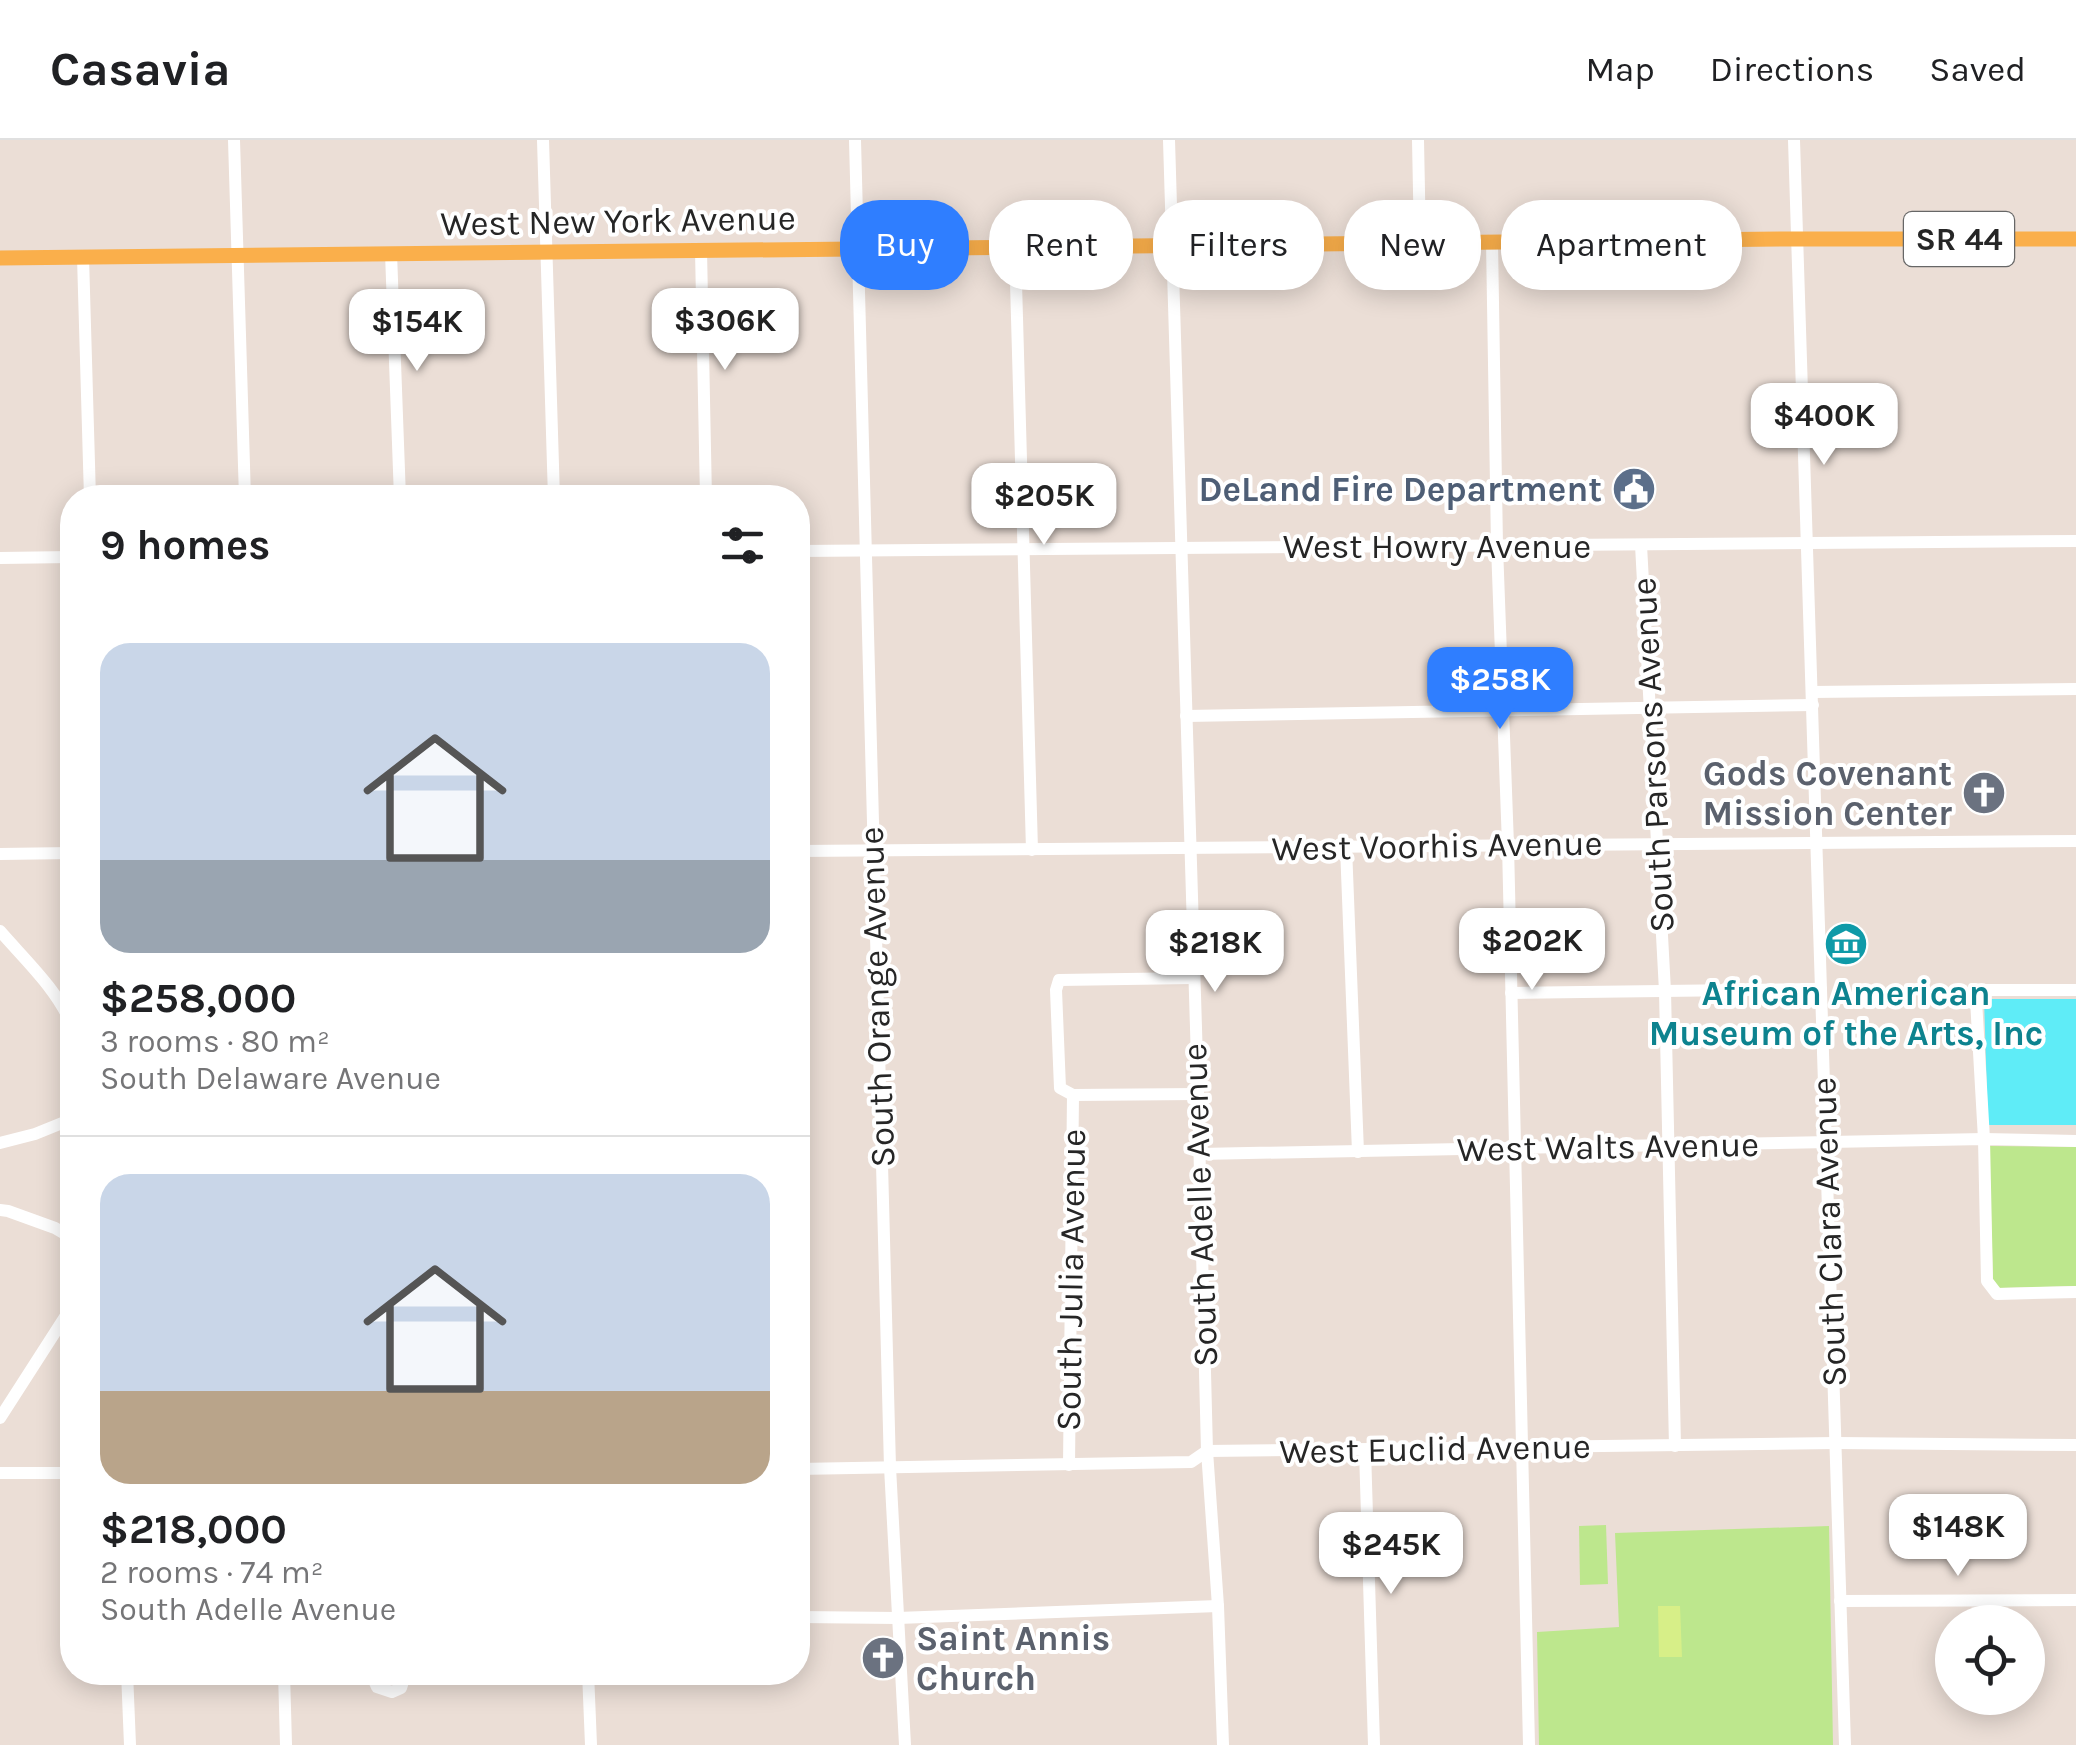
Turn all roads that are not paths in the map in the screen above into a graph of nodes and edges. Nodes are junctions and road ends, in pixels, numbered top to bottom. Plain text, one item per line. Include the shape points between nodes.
1 (234, 140) edge
2 (543, 140) edge
3 (854, 140) edge
4 (1169, 140) edge
5 (1418, 140) edge
6 (1794, 140) edge
7 (856, 200) edge
8 (1171, 200) edge
9 (1419, 200) edge
10 (2076, 239) edge
11 (1796, 240) junction
12 (1481, 242) edge
13 (1492, 242) junction
14 (840, 248) edge
15 (701, 250) junction
16 (546, 252) junction
17 (391, 253) junction
18 (237, 255) junction
19 (83, 256) junction
20 (0, 258) edge
21 (858, 290) edge
22 (1016, 290) edge
23 (1173, 290) edge
24 (90, 485) edge
25 (245, 485) edge
26 (400, 485) edge
27 (554, 485) edge
28 (706, 485) edge
29 (2076, 542) edge
30 (1805, 544) junction
31 (1641, 545) junction
32 (1497, 546) junction
33 (1180, 548) junction
34 (1022, 550) junction
35 (865, 551) junction
36 (810, 552) edge
37 (60, 557) edge
38 (0, 558) edge
39 (2076, 689) edge
40 (1812, 699) junction
41 (1650, 708) junction
42 (1502, 711) junction
43 (1186, 716) junction
44 (1817, 841) junction
45 (2076, 841) edge
46 (1658, 843) junction
47 (1508, 845) junction
48 (1346, 847) junction
49 (1032, 850) junction
50 (1191, 850) junction
51 (810, 851) edge
52 (873, 851) junction
53 (0, 854) edge
54 (60, 854) edge
55 (0, 931) edge
56 (1194, 978) junction
57 (1821, 989) junction
58 (2076, 990) edge
59 (1665, 991) junction
60 (1511, 994) junction
61 (60, 1003) edge
62 (1066, 1092) junction
63 (1198, 1094) junction
64 (60, 1124) edge
65 (1984, 1140) junction
66 (2076, 1141) edge
67 (0, 1143) edge
68 (1825, 1144) junction
69 (1670, 1146) junction
70 (1516, 1149) junction
71 (1358, 1152) junction
72 (1200, 1154) junction
73 (0, 1210) edge
74 (60, 1231) edge
75 (2076, 1292) edge
76 (60, 1327) edge
77 (0, 1418) edge
78 (1836, 1443) junction
79 (1674, 1446) junction
80 (2076, 1446) edge
81 (1524, 1447) junction
82 (1365, 1450) junction
83 (1206, 1451) junction
84 (1069, 1465) junction
85 (890, 1467) junction
86 (810, 1468) edge
87 (0, 1473) edge
88 (60, 1474) edge
89 (1840, 1600) junction
90 (2076, 1600) edge
91 (1218, 1606) junction
92 (810, 1617) edge
93 (898, 1618) junction
94 (128, 1685) edge
95 (284, 1685) edge
96 (376, 1685) edge
97 (402, 1685) edge
98 (589, 1685) edge
99 (130, 1745) edge
100 (286, 1745) edge
101 (591, 1745) edge
102 (905, 1745) edge
103 (1223, 1745) edge
104 (1374, 1745) edge
105 (1529, 1745) edge
106 (1845, 1745) edge

1 - 18 street
2 - 16 street
3 - 7 street, South Orange Avenue
4 - 8 street, South Adelle Avenue
5 - 9 street
6 - 11 street, South Clara Avenue
10 - 11 main road, West New York Avenue / SR 44
11 - 13 main road, West New York Avenue / SR 44
11 - 30 street, South Clara Avenue
12 - 13 main road, West New York Avenue / SR 44
13 - 32 street
14 - 15 main road, West New York Avenue / SR 44
15 - 16 main road, West New York Avenue / SR 44
15 - 28 street
16 - 17 main road, West New York Avenue / SR 44
16 - 27 street
17 - 18 main road, West New York Avenue / SR 44
17 - 26 street
18 - 19 main road, West New York Avenue / SR 44
18 - 25 street
19 - 20 main road, West New York Avenue / SR 44
19 - 24 street
21 - 35 street, South Orange Avenue
22 - 34 street
23 - 33 street, South Adelle Avenue
29 - 30 street, West Howry Avenue
30 - 31 street, West Howry Avenue
30 - 40 street, South Clara Avenue
31 - 32 street, West Howry Avenue
31 - 41 street, South Parsons Avenue
32 - 33 street, West Howry Avenue
32 - 42 street
33 - 34 street, West Howry Avenue
33 - 43 street, South Adelle Avenue
34 - 35 street, West Howry Avenue
34 - 49 street
35 - 36 street, West Howry Avenue
35 - 52 street, South Orange Avenue
37 - 38 street
39 - 40 street
40 - 41 street
40 - 44 street, South Clara Avenue
41 - 42 street
41 - 46 street, South Parsons Avenue
42 - 43 street
42 - 47 street
43 - 50 street, South Adelle Avenue
44 - 45 street, West Voorhis Avenue
44 - 46 street, West Voorhis Avenue
44 - 57 street, South Clara Avenue
46 - 47 street, West Voorhis Avenue
46 - 59 street, South Parsons Avenue
47 - 48 street, West Voorhis Avenue
47 - 60 street
48 - 50 street, West Voorhis Avenue
48 - 71 street
49 - 50 street, West Voorhis Avenue
49 - 52 street, West Voorhis Avenue
50 - 56 street, South Adelle Avenue
51 - 52 street, West Voorhis Avenue
52 - 85 street, South Orange Avenue
53 - 54 street
55 - 61 street
56 - 62 street, South Julia Avenue via 1059,980
56 - 63 street, South Adelle Avenue
57 - 59 street
57 - 68 street, South Clara Avenue
58 - 65 street via 1982,990 1976,1000
59 - 60 street
59 - 69 street, South Parsons Avenue
60 - 70 street
62 - 63 street
62 - 84 street, South Julia Avenue
63 - 72 street, South Adelle Avenue
64 - 67 street
65 - 66 street, West Walts Avenue
65 - 68 street, West Walts Avenue
65 - 75 street via 1987,1281 1996,1294
68 - 69 street, West Walts Avenue
68 - 78 street, South Clara Avenue
69 - 70 street, West Walts Avenue
69 - 79 street, South Parsons Avenue
70 - 71 street, West Walts Avenue
70 - 81 street
71 - 72 street, West Walts Avenue
72 - 83 street, South Adelle Avenue
73 - 74 street
76 - 77 street
78 - 79 street, West Euclid Avenue
78 - 80 street, West Euclid Avenue
78 - 89 street, South Clara Avenue
79 - 81 street, West Euclid Avenue
81 - 82 street, West Euclid Avenue
81 - 105 street
82 - 83 street, West Euclid Avenue
82 - 104 street
83 - 84 street, West Euclid Avenue via 1191,1462
83 - 91 street, South Adelle Avenue
84 - 85 street, West Euclid Avenue
85 - 86 street, West Euclid Avenue
85 - 93 street, South Orange Avenue
87 - 88 street
89 - 90 street
89 - 106 street, South Clara Avenue
91 - 93 street
91 - 103 street, South Adelle Avenue
92 - 93 street
93 - 102 street, South Orange Avenue
94 - 99 street
95 - 100 street
96 - 97 street via 392,1692
98 - 101 street

